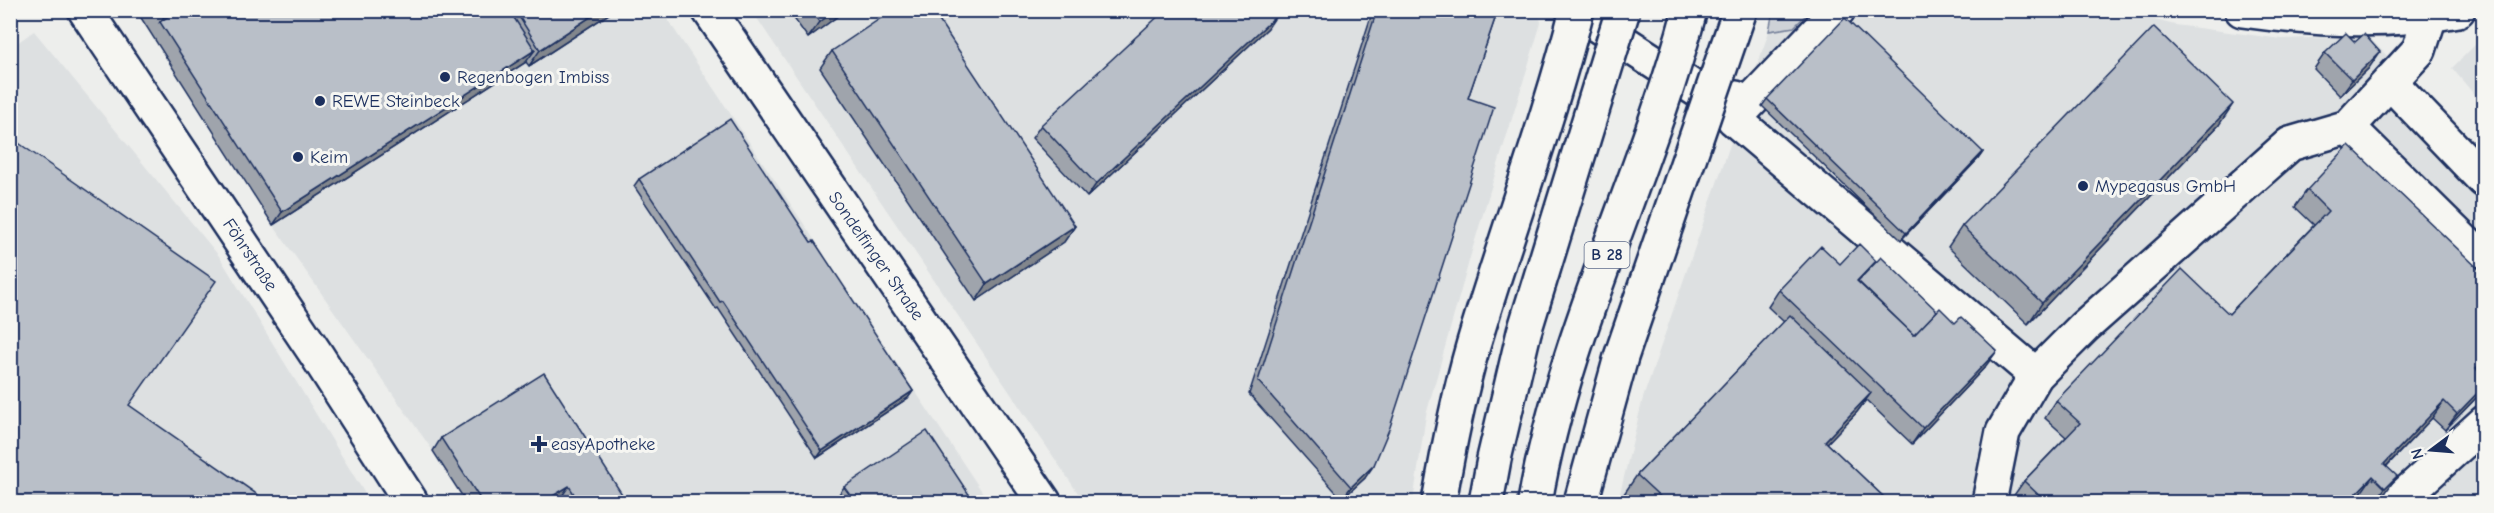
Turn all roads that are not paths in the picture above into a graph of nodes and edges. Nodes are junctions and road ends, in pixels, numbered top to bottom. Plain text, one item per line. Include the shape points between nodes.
1 (85, 10) edge
2 (709, 10) edge
3 (1575, 10) edge
4 (1623, 10) edge
5 (1690, 10) edge
6 (1740, 10) edge
7 (1838, 10) edge
8 (2242, 10) edge
9 (2444, 13) edge
10 (2391, 82) junction
11 (1753, 99) junction
12 (2348, 127) junction
13 (2484, 180) edge
14 (2473, 250) dead end
15 (2036, 375) junction
16 (2484, 423) edge
17 (411, 502) edge
18 (1044, 502) edge
19 (1439, 502) edge
20 (1486, 502) edge
21 (1535, 502) edge
22 (1581, 502) edge
23 (1989, 502) edge
24 (2397, 502) edge

1 - 17 main road, Föhrstraße via 291,315
2 - 18 main road, Sondelfinger Straße
3 - 11 main road via 1708,97
3 - 19 main road, bridge via 1553,95 1472,348
4 - 20 main road, bridge via 1524,332
5 - 21 main road, B 28, bridge via 1580,331
6 - 22 main road, bridge via 1621,357
7 - 11 main road
8 - 9 main road via 2373,19
9 - 10 main road
10 - 12 main road
10 - 13 main road
11 - 15 main road via 1734,119
12 - 14 main road
12 - 15 main road via 2290,144 2084,327
15 - 23 main road via 2003,432
16 - 24 main road

